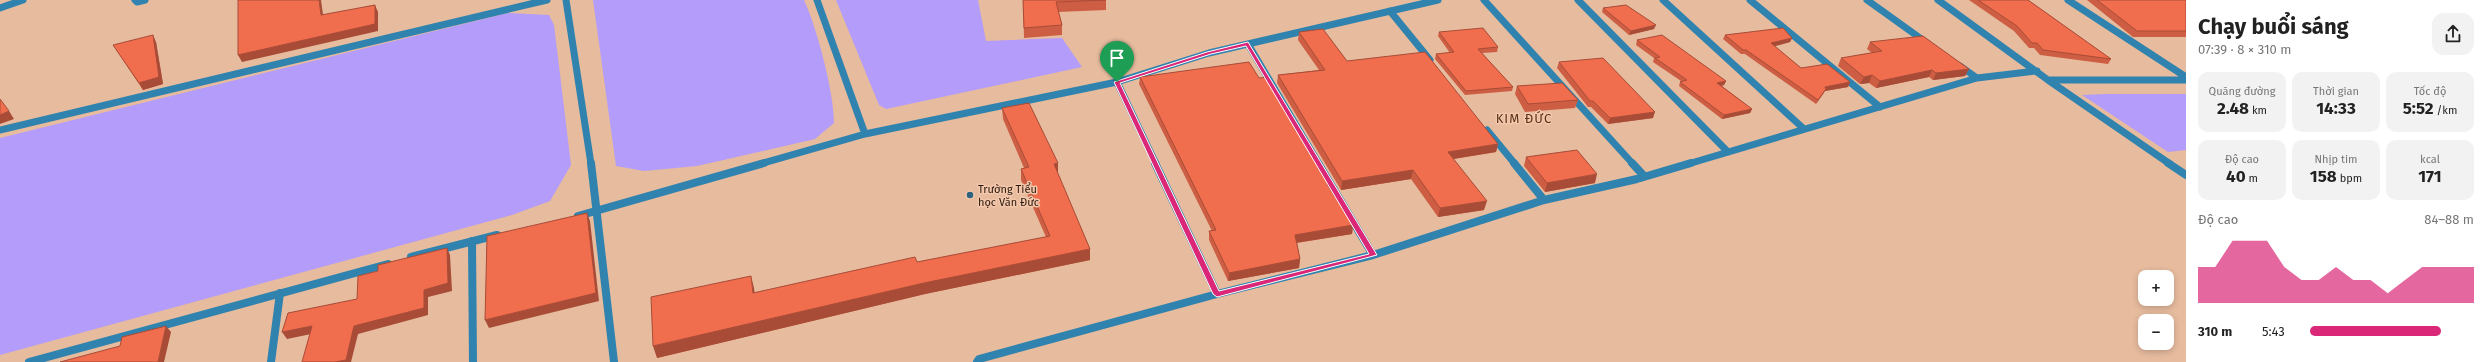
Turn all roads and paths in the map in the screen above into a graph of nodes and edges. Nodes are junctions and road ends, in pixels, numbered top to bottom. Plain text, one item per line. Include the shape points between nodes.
1 (23, 0) edge
2 (135, 0) edge
3 (145, 0) edge
4 (547, 0) edge
5 (566, 0) edge
6 (817, 0) edge
7 (1438, 0) edge
8 (1484, 0) edge
9 (1578, 0) edge
10 (1663, 0) edge
11 (1750, 0) edge
12 (1867, 0) edge
13 (1938, 0) edge
14 (2068, 0) edge
15 (0, 8) edge
16 (1390, 11) junction
17 (1248, 44) junction
18 (1932, 46) edge
19 (1951, 60) edge
20 (1435, 66) edge
21 (2036, 71) junction
22 (2186, 77) edge
23 (1977, 78) junction
24 (2048, 80) junction
25 (2186, 80) edge
26 (1117, 82) junction
27 (1880, 106) junction
28 (1480, 121) edge
29 (1804, 129) junction
30 (0, 130) edge
31 (865, 134) junction
32 (1728, 152) junction
33 (2186, 175) edge
34 (1644, 176) junction
35 (1544, 200) junction
36 (598, 212) junction
37 (568, 218) edge
38 (509, 232) edge
39 (472, 240) junction
40 (1373, 255) junction
41 (280, 293) junction
42 (1217, 294) junction
43 (29, 362) edge
44 (271, 362) edge
45 (473, 362) edge
46 (614, 362) edge
47 (977, 362) edge

1 - 15 street
2 - 3 street
4 - 30 street
5 - 36 street
6 - 31 street
7 - 16 street
8 - 34 street
9 - 32 street
10 - 29 street
11 - 27 street
12 - 18 street
13 - 21 street
14 - 22 street
16 - 17 street
16 - 20 street
17 - 26 street via 1209,53
17 - 40 street
19 - 23 street
21 - 23 street
21 - 24 street
23 - 27 street
24 - 25 street
24 - 33 street
26 - 31 street
26 - 42 street
27 - 29 street
28 - 35 street
29 - 32 street
31 - 36 street
32 - 34 street
34 - 35 street
35 - 40 street
36 - 37 street
36 - 46 street
38 - 39 street
39 - 41 street
39 - 45 street
40 - 42 street
41 - 43 street
41 - 44 street
42 - 47 street via 979,359

